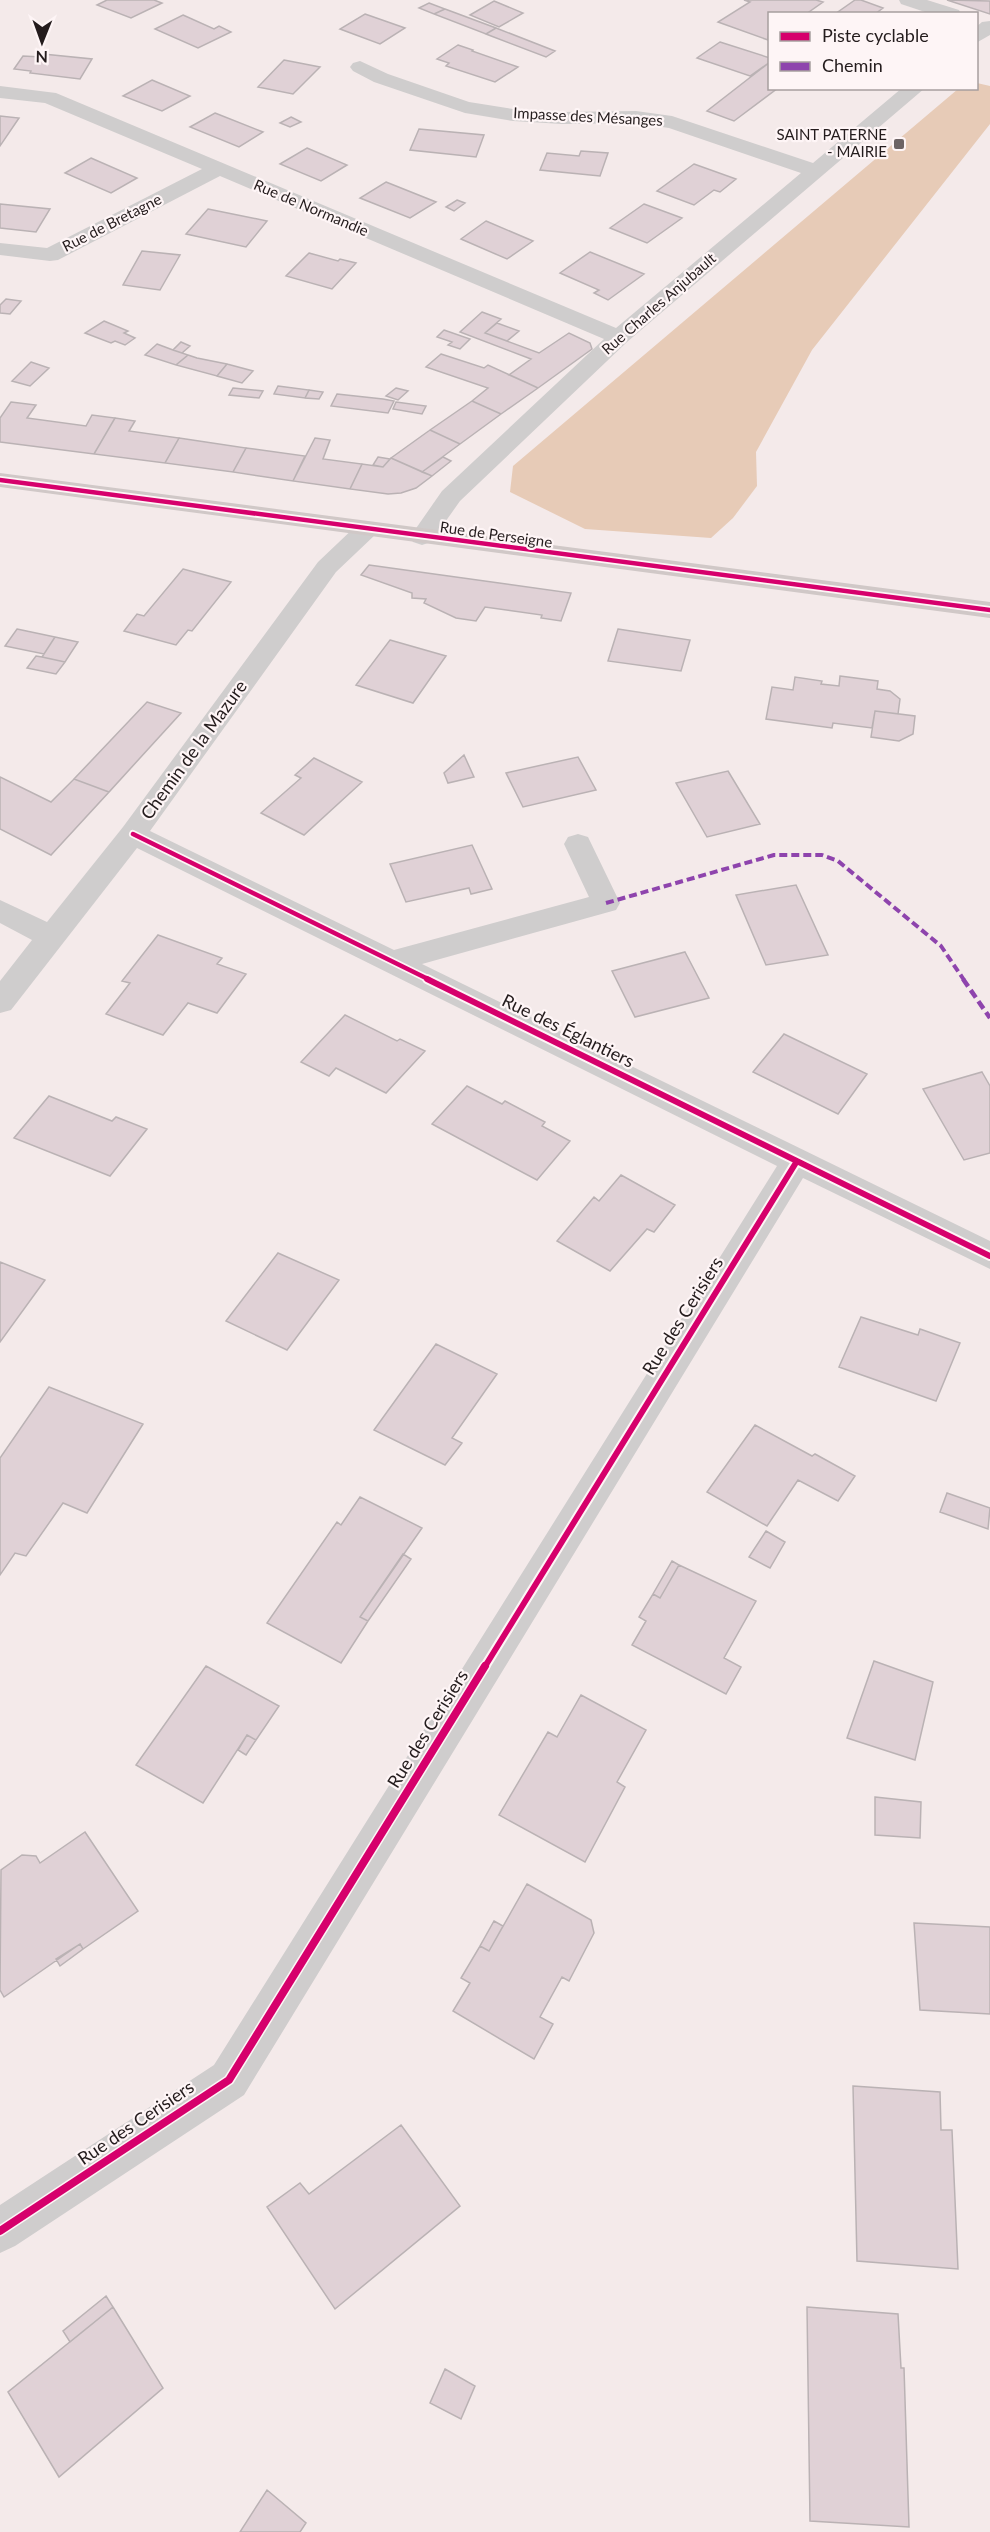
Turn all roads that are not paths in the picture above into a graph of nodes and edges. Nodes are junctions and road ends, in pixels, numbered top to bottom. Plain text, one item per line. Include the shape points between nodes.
1 (908, 0) edge
2 (946, 12) edge
3 (990, 26) edge
4 (978, 35) edge
5 (360, 67) dead end
6 (913, 90) edge
7 (0, 92) edge
8 (218, 169) junction
9 (815, 171) junction
10 (0, 249) edge
11 (619, 337) junction
12 (0, 480) edge
13 (367, 529) junction
14 (422, 537) junction
15 (990, 610) edge
16 (133, 834) junction
17 (578, 844) dead end
18 (0, 910) edge
19 (52, 938) junction
20 (392, 961) junction
21 (0, 1002) edge
22 (797, 1161) junction
23 (990, 1256) edge
24 (0, 2231) edge

1 - 2 street
3 - 4 street
5 - 9 street, Impasse des Mésanges via 465,107 513,115 636,117 672,122
6 - 9 street, Rue Charles Anjubault
7 - 8 street, Rue de Normandie via 49,97
8 - 10 street, Rue de Bretagne via 50,255
8 - 11 street, Rue de Normandie
9 - 11 street, Rue Charles Anjubault
11 - 14 street, Rue Charles Anjubault via 451,496
12 - 13 main road, Rue de Perseigne
13 - 14 main road, Rue de Perseigne
13 - 16 street, Chemin de la Mazure via 327,567
14 - 15 main road, Rue de Perseigne
16 - 19 street, Chemin de la Mazure
16 - 20 street, Rue des Églantiers
17 - 20 street via 606,903
18 - 19 street
19 - 21 street, Chemin de la Mazure
20 - 22 street, Rue des Églantiers
22 - 23 street, Rue des Églantiers
22 - 24 street, Rue des Cerisiers via 229,2079

